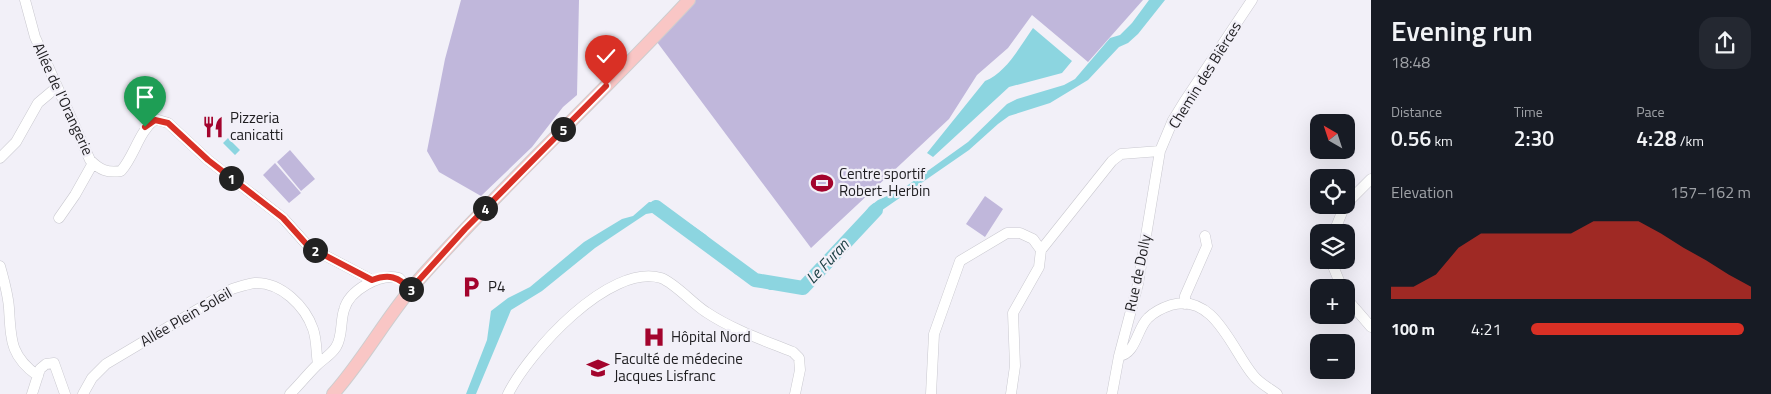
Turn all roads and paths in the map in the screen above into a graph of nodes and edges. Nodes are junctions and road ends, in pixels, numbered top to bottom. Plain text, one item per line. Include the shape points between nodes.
1 (25, 0) edge
2 (690, 0) edge
3 (1252, 0) edge
4 (57, 87) junction
5 (1160, 151) junction
6 (0, 158) edge
7 (93, 162) junction
8 (1371, 179) edge
9 (1355, 195) edge
10 (59, 218) dead end
11 (1205, 236) dead end
12 (1041, 250) junction
13 (0, 266) edge
14 (372, 280) junction
15 (410, 290) junction
16 (1185, 304) junction
17 (1355, 308) edge
18 (1371, 327) edge
19 (1119, 356) junction
20 (318, 364) junction
21 (38, 376) junction
22 (32, 394) edge
23 (65, 394) edge
24 (83, 394) edge
25 (290, 394) edge
26 (333, 394) edge
27 (508, 394) edge
28 (795, 394) edge
29 (931, 394) edge
30 (1011, 394) edge
31 (1112, 394) edge
32 (1277, 394) edge

1 - 4 street, Allée de l'Orangerie via 35,37
2 - 15 main road via 465,229
3 - 5 street, Chemin des Bièrces via 1173,120
4 - 6 street via 38,103 16,142
4 - 7 street, Allée de l'Orangerie
5 - 12 street via 1121,154 1112,161
5 - 19 street, Rue de Dolly via 1138,284
7 - 10 street
7 - 14 street, Allée de l'Orangerie via 100,169 121,171 130,161 145,127 155,120 168,123 208,160 283,218 309,247
8 - 9 street
11 - 16 street via 1207,246 1185,296
12 - 29 street via 1033,239 1020,233 1007,233 960,261 934,334
12 - 30 street via 1039,268 1013,313 1016,366
13 - 21 street via 7,290 9,331 16,354 25,367
14 - 15 street via 390,276 399,278
14 - 20 street via 347,302 339,343
15 - 26 main road
16 - 19 street via 1159,309 1152,314 1146,319 1130,350 1125,356
16 - 32 street via 1205,311 1217,321 1253,376
17 - 18 street
19 - 31 street, Rue de Dolly
20 - 24 street, Allée Plein Soleil via 314,330 293,298 274,287 255,283 232,289 106,364 92,378
20 - 25 street
21 - 22 street
21 - 23 street via 46,364 54,363
27 - 28 street via 537,350 560,325 597,297 626,281 646,275 663,279 736,330 793,352 800,358

